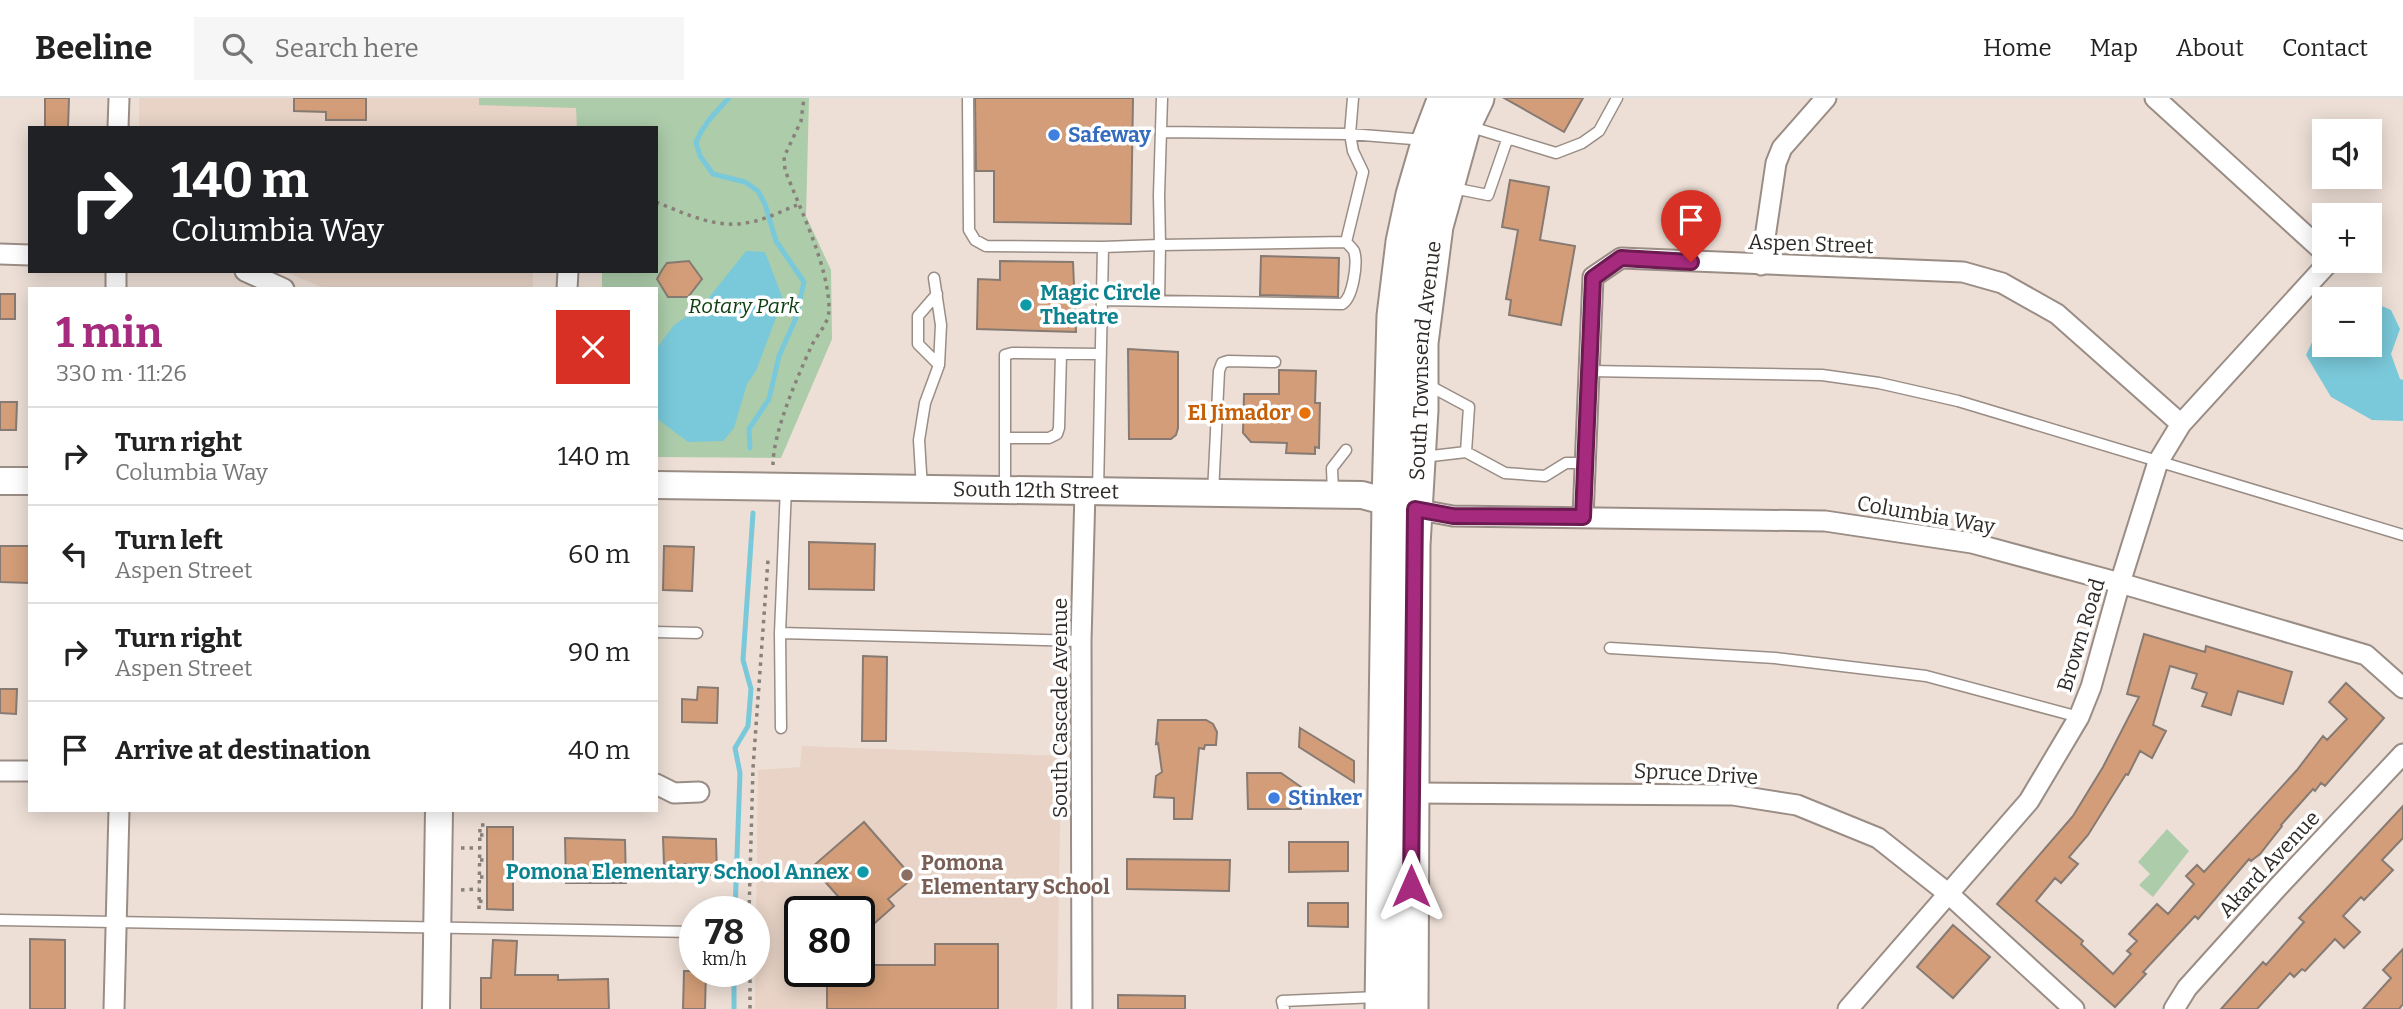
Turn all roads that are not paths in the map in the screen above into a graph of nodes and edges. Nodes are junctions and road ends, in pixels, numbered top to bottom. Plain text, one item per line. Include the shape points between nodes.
1 (119, 98) edge
2 (968, 98) edge
3 (1162, 98) edge
4 (1353, 98) edge
5 (1445, 98) edge
6 (1617, 98) edge
7 (1826, 98) edge
8 (2155, 98) edge
9 (1470, 112) edge
10 (118, 126) edge
11 (1161, 132) junction
12 (1350, 134) junction
13 (1429, 140) junction
14 (1507, 140) junction
15 (1445, 186) junction
16 (2312, 241) edge
17 (1346, 242) junction
18 (1160, 245) junction
19 (1103, 247) junction
20 (0, 254) edge
21 (28, 255) edge
22 (1761, 265) junction
23 (250, 273) edge
24 (2319, 273) edge
25 (934, 278) dead end
26 (280, 287) edge
27 (937, 294) junction
28 (1102, 300) junction
29 (1159, 301) junction
30 (1101, 354) junction
31 (1060, 355) junction
32 (1275, 362) dead end
33 (939, 365) junction
34 (1589, 372) junction
35 (1422, 381) junction
36 (2181, 424) junction
37 (1006, 438) junction
38 (1346, 450) dead end
39 (1466, 452) junction
40 (1419, 458) junction
41 (2158, 461) junction
42 (1586, 463) junction
43 (779, 479) junction
44 (0, 481) edge
45 (28, 481) edge
46 (658, 485) edge
47 (922, 489) junction
48 (1005, 491) junction
49 (1091, 491) junction
50 (1213, 494) junction
51 (1333, 495) junction
52 (1402, 505) junction
53 (1583, 517) junction
54 (2403, 535) edge
55 (2120, 583) junction
56 (658, 632) edge
57 (697, 633) dead end
58 (780, 634) junction
59 (1081, 641) junction
60 (1610, 648) dead end
61 (2403, 688) edge
62 (2079, 717) junction
63 (781, 728) dead end
64 (2403, 754) edge
65 (0, 771) edge
66 (28, 771) edge
67 (658, 785) edge
68 (699, 792) dead end
69 (1412, 793) junction
70 (119, 812) edge
71 (439, 812) edge
72 (1950, 895) junction
73 (0, 920) edge
74 (118, 922) junction
75 (437, 926) junction
76 (679, 932) edge
77 (1392, 1005) edge
78 (1282, 1006) edge
79 (114, 1009) edge
80 (436, 1009) edge
81 (1082, 1009) edge
82 (1848, 1009) edge
83 (2074, 1009) edge
84 (2174, 1009) edge

1 - 10 street
2 - 19 lane via 969,230 975,240 986,246
3 - 11 lane
4 - 12 lane
5 - 13 highway, South Townsend Avenue
6 - 14 lane via 1599,131 1556,153
7 - 22 street via 1782,148 1776,163
8 - 16 street
9 - 14 lane
9 - 15 highway, South Townsend Avenue
11 - 12 lane
11 - 18 lane
12 - 13 lane
12 - 17 lane via 1363,172
13 - 52 highway, South Townsend Avenue via 1403,242 1394,316
14 - 15 lane via 1488,195
15 - 35 highway, South Townsend Avenue via 1427,292
17 - 18 lane
17 - 29 lane via 1355,260 1351,295 1342,304
18 - 19 lane
18 - 29 lane
19 - 28 lane
20 - 21 street
22 - 34 street, Aspen Street via 1621,258 1593,278
22 - 36 street, Aspen Street via 1963,272 2002,283 2057,314
23 - 26 street
24 - 36 street, Brown Road
25 - 27 lane
27 - 33 lane
27 - 33 lane via 918,316 918,344
28 - 29 lane
28 - 30 lane
30 - 31 lane
30 - 49 lane
31 - 37 lane via 1057,434
31 - 37 lane via 1005,355
32 - 50 lane via 1222,363
33 - 47 lane via 919,440
34 - 41 lane via 1822,375 1879,383 1958,401
34 - 42 street, Aspen Street
35 - 39 lane via 1469,407
35 - 40 highway, South Townsend Avenue
36 - 41 street, Brown Road
37 - 48 lane
38 - 51 lane via 1332,468
39 - 40 lane
39 - 42 lane via 1505,473 1545,476 1566,463
40 - 52 highway, South Townsend Avenue
41 - 54 lane
41 - 55 street, Brown Road
42 - 53 street, Aspen Street
43 - 46 street, South 12th Street
43 - 47 street, South 12th Street
43 - 58 lane
44 - 45 street
47 - 48 street, South 12th Street
48 - 49 street, South 12th Street
49 - 50 street, South 12th Street
49 - 59 street, South Cascade Avenue
50 - 51 street, South 12th Street
51 - 52 street, South 12th Street via 1370,496
52 - 53 street, Columbia Way via 1453,516
52 - 69 highway, South Townsend Avenue
52 - 77 highway, South Townsend Avenue
53 - 55 street, Columbia Way via 1825,521 1972,543
55 - 61 street, Columbia Way via 2366,655
55 - 62 street, Brown Road
56 - 57 lane
58 - 59 lane
58 - 63 lane
59 - 81 street, South Cascade Avenue
60 - 62 lane via 1775,658 1926,676
62 - 72 street, Brown Road via 2029,801
64 - 84 street, Akard Avenue via 2214,958
65 - 66 street
67 - 68 street via 674,793
69 - 72 street, Spruce Drive via 1733,795 1797,805 1878,838
69 - 77 highway, South Townsend Avenue
70 - 74 street
71 - 75 street
72 - 82 street, Brown Road
72 - 83 street, Spruce Drive
73 - 74 lane
74 - 75 lane
74 - 79 street
75 - 76 lane
75 - 80 street
77 - 78 lane

